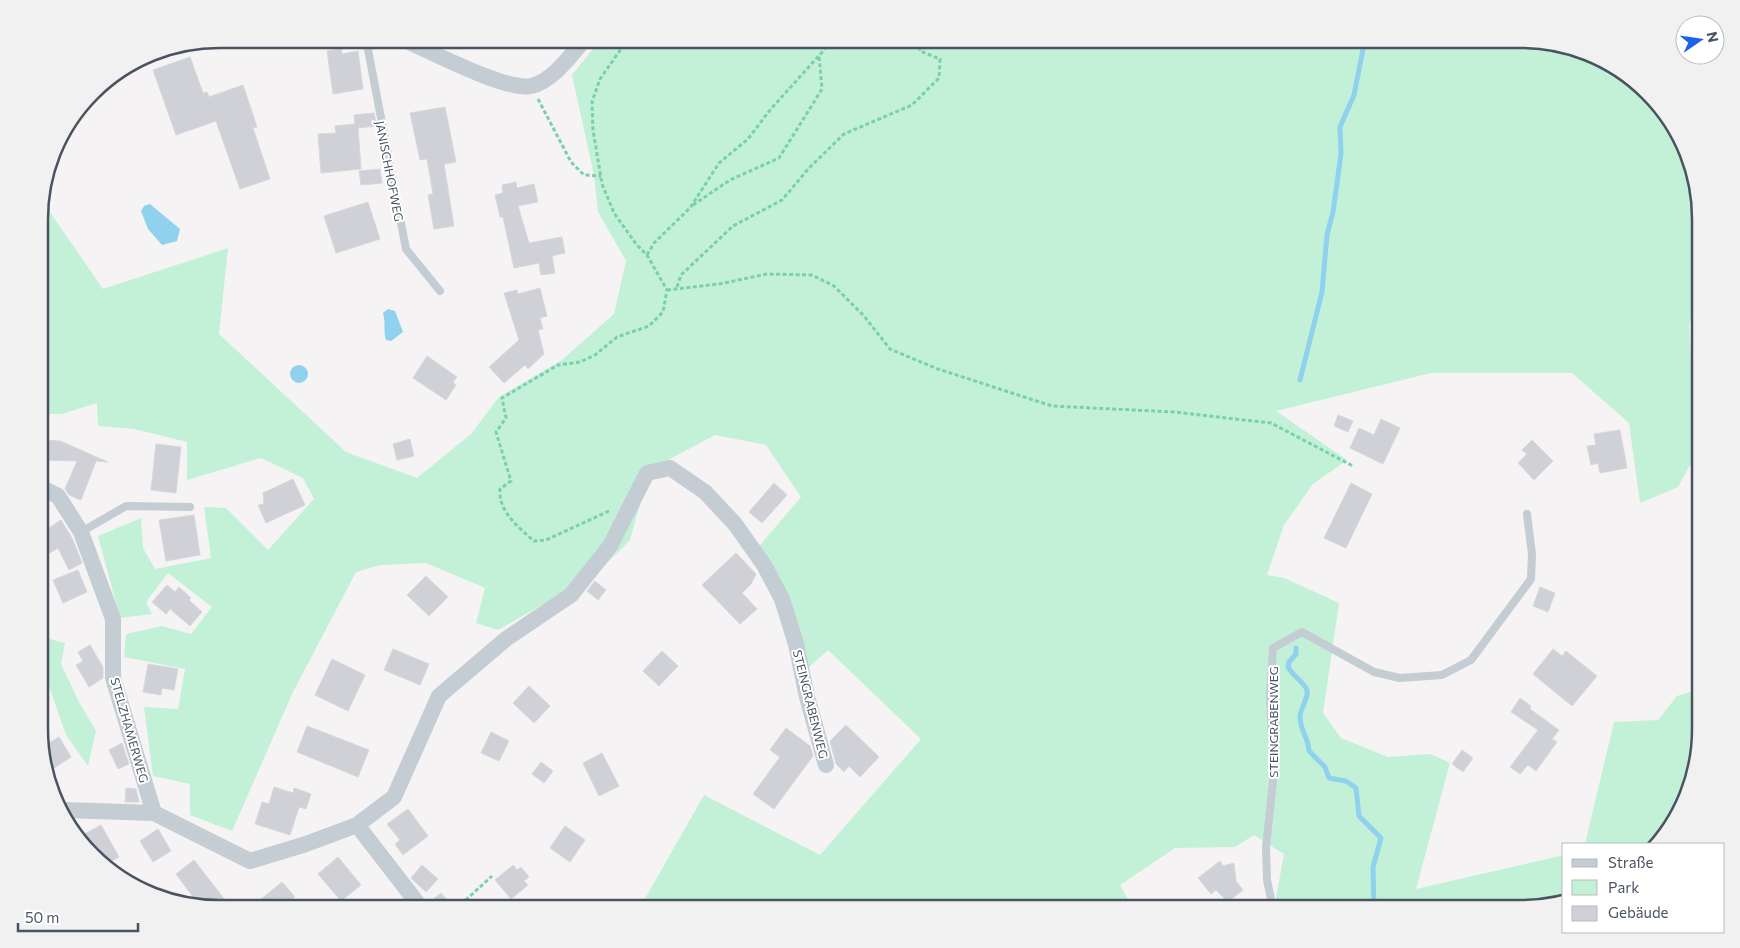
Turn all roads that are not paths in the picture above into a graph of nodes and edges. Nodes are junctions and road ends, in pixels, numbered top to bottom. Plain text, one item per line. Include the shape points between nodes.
1 (368, 48) edge
2 (423, 48) edge
3 (577, 48) edge
4 (440, 291) dead end
5 (48, 491) edge
6 (190, 507) dead end
7 (1527, 514) dead end
8 (81, 532) junction
9 (826, 765) dead end
10 (68, 810) edge
11 (154, 813) junction
12 (357, 825) junction
13 (415, 900) edge
14 (1271, 900) edge

1 - 4 lane, JANISCHHOFWEG via 406,249
2 - 3 street via 503,83 533,85 557,72
5 - 8 street, STELZHAMERWEG via 58,496
6 - 8 lane via 126,506
7 - 14 lane, STEINGRABENWEG via 1532,554 1531,579 1471,660 1442,675 1400,678 1374,672 1302,632 1273,648 1270,696 1274,772 1266,847
8 - 11 street, STELZHAMERWEG via 113,619 114,678
9 - 12 street, STEINGRABENWEG via 782,599 764,565 735,524 705,492 670,468 647,473 610,546 571,595 506,640 439,696 394,797
10 - 11 street
11 - 12 street via 250,860
12 - 13 street

